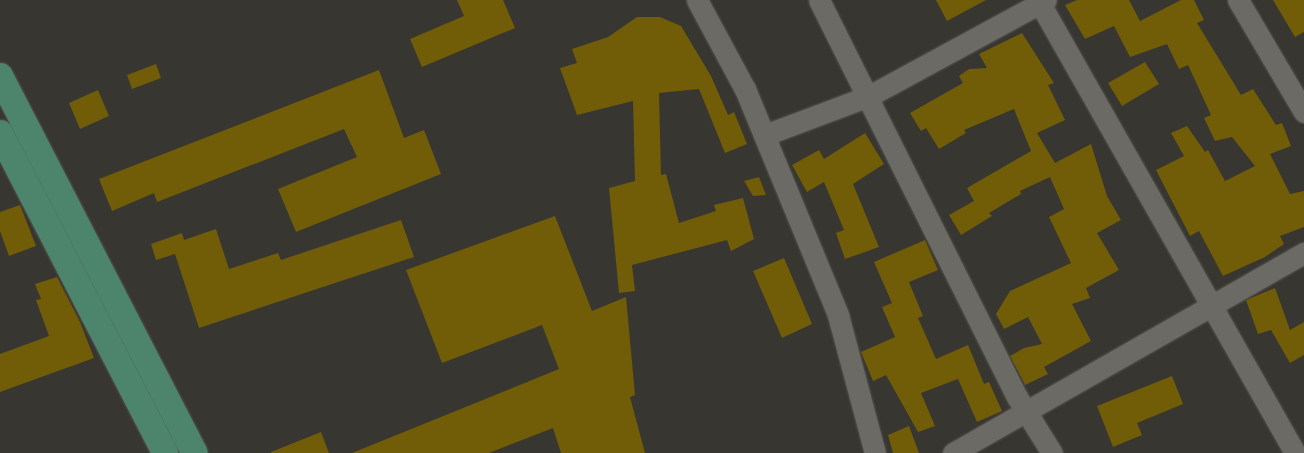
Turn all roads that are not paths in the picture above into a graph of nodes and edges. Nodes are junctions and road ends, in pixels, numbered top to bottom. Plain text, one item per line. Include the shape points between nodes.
1 (697, 0) edge
2 (819, 0) edge
3 (1238, 0) edge
4 (1041, 1) edge
5 (0, 76) edge
6 (869, 96) junction
7 (1304, 112) edge
8 (0, 133) edge
9 (765, 135) junction
10 (1304, 253) edge
11 (1212, 306) junction
12 (1026, 411) junction
13 (165, 453) edge
14 (195, 453) edge
15 (875, 453) edge
16 (953, 453) edge
17 (1052, 453) edge
18 (1295, 453) edge

1 - 9 street via 745,89
2 - 6 street
3 - 7 street
4 - 6 street
4 - 11 street
5 - 14 main road
6 - 9 street
6 - 12 street
8 - 13 main road
9 - 15 street via 838,315
10 - 11 street
11 - 12 street
11 - 18 street
12 - 16 street
12 - 17 street

